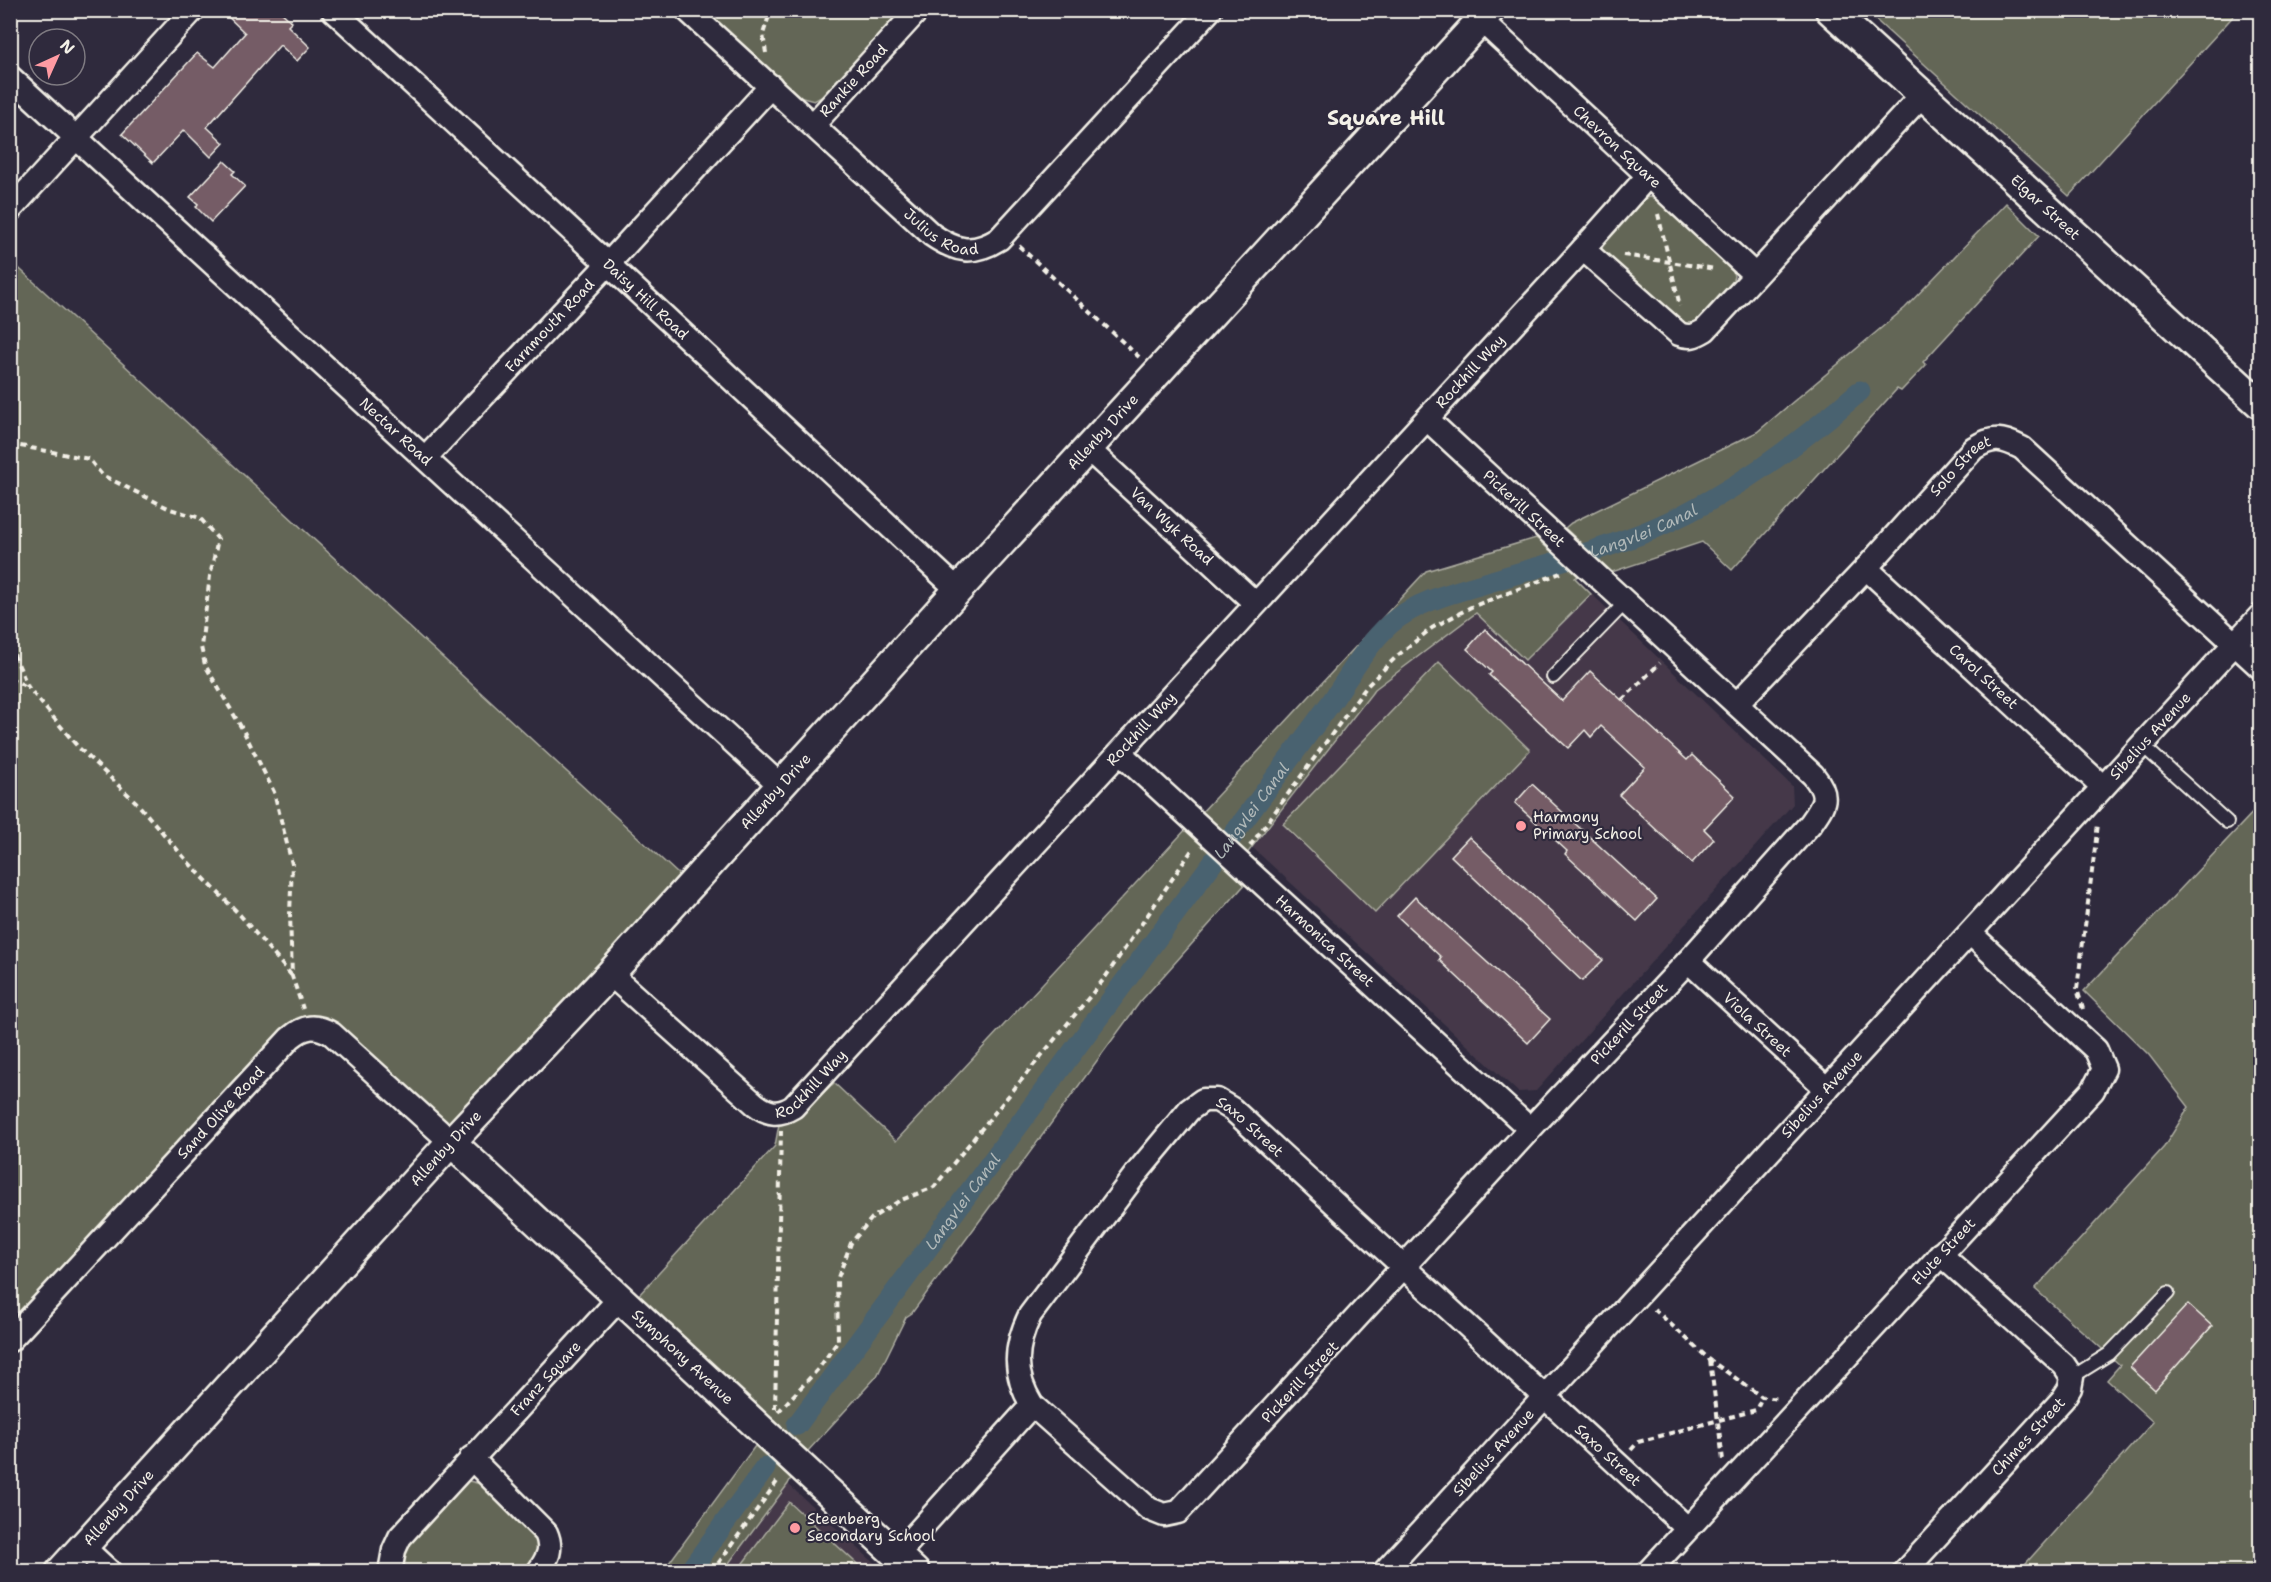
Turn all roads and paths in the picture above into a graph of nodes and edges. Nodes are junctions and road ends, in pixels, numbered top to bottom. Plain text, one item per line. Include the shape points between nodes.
1 (193, 10) edge
2 (333, 10) edge
3 (687, 10) edge
4 (771, 10) edge
5 (918, 10) edge
6 (1210, 10) edge
7 (1830, 10) edge
8 (1480, 14) edge
9 (10, 77) edge
10 (771, 86) junction
11 (1922, 95) junction
12 (813, 124) junction
13 (76, 138) junction
14 (1648, 176) junction
15 (10, 210) edge
16 (1008, 229) junction
17 (1583, 249) junction
18 (1670, 262) junction
19 (608, 264) junction
20 (1754, 274) junction
21 (1688, 337) junction
22 (1157, 374) junction
23 (2260, 404) edge
24 (1427, 419) junction
25 (10, 444) edge
26 (1089, 449) junction
27 (425, 458) junction
28 (1584, 563) junction
29 (1866, 568) junction
30 (958, 590) junction
31 (1626, 602) junction
32 (1256, 603) junction
33 (2260, 616) edge
34 (2234, 644) junction
35 (10, 645) edge
36 (1675, 647) junction
37 (2260, 668) edge
38 (1553, 676) dead end
39 (10, 678) edge
40 (28, 687) junction
41 (1622, 700) dead end
42 (1737, 704) junction
43 (2142, 745) junction
44 (1120, 753) junction
45 (780, 785) junction
46 (2102, 786) junction
47 (2227, 822) dead end
48 (1225, 847) junction
49 (1971, 934) junction
50 (1688, 961) junction
51 (610, 974) junction
52 (292, 976) junction
53 (309, 1026) junction
54 (2096, 1050) junction
55 (1827, 1089) junction
56 (781, 1113) junction
57 (1530, 1129) junction
58 (451, 1142) junction
59 (1940, 1254) junction
60 (1404, 1268) junction
61 (2168, 1293) dead end
62 (1638, 1294) junction
63 (619, 1299) junction
64 (10, 1340) edge
65 (1710, 1360) junction
66 (2072, 1377) junction
67 (1543, 1397) junction
68 (1762, 1397) junction
69 (1804, 1402) junction
70 (1032, 1405) junction
71 (1717, 1421) junction
72 (471, 1458) junction
73 (1617, 1464) junction
74 (788, 1470) junction
75 (1727, 1485) junction
76 (1687, 1528) junction
77 (82, 1547) junction
78 (906, 1563) edge
79 (60, 1572) edge
80 (110, 1572) edge
81 (390, 1572) edge
82 (538, 1572) edge
83 (712, 1572) edge
84 (1384, 1572) edge
85 (1648, 1572) edge
86 (1904, 1572) edge

1 - 13 street
2 - 19 street, Daisy Hill Road
3 - 10 street, Julius Road
4 - 10 path via 763,34
5 - 12 street, Rankie Road
6 - 16 street, Julius Road
7 - 11 street, Elgar Street
8 - 14 street, Chevron Square
8 - 22 street, Allenby Drive
9 - 13 street, Nectar Road
10 - 12 street, Julius Road
10 - 19 street, Farnmouth Road
11 - 20 street
11 - 23 street, Elgar Street
12 - 16 street, Julius Road via 946,244 975,250 993,243
13 - 15 street
13 - 27 street, Nectar Road
14 - 17 street, Rockhill Way
14 - 18 path
14 - 20 street, Chevron Square
16 - 22 path via 1018,246
17 - 18 path
17 - 21 street via 1679,334
17 - 24 street, Rockhill Way
18 - 20 path
18 - 21 path
19 - 27 street, Farnmouth Road
19 - 30 street, Daisy Hill Road
20 - 21 street via 1705,330
22 - 26 street, Allenby Drive
24 - 28 street, Pickerill Street
24 - 32 street, Rockhill Way
25 - 52 path via 89,459 102,475 170,510 200,518 218,539 201,647 205,665 274,792 292,864
26 - 30 street, Allenby Drive
26 - 32 street, Van Wyk Road
27 - 45 street, Nectar Road
28 - 31 street, Pickerill Street
28 - 48 path via 1472,607 1431,628 1367,686
29 - 34 street, Solo Street via 1974,448 1987,440 1999,439 2022,448
29 - 42 street, Solo Street
29 - 46 street, Carol Street
30 - 45 street, Allenby Drive
31 - 36 street, Pickerill Street
31 - 38 lane
32 - 44 street, Rockhill Way
33 - 34 street, Sibelius Avenue
34 - 37 street, Solo Street
34 - 43 street, Sibelius Avenue
35 - 40 path
36 - 41 path
36 - 42 street, Pickerill Street
39 - 40 path
40 - 52 path via 78,747 136,802
42 - 50 street, Pickerill Street via 1813,775 1823,787 1824,798 1811,824
43 - 46 street, Sibelius Avenue
43 - 47 lane
44 - 48 street, Harmonica Street
44 - 56 street, Rockhill Way via 798,1103
45 - 51 street, Allenby Drive
46 - 49 street, Sibelius Avenue
46 - 54 path via 2077,989
48 - 56 path via 1104,979 934,1187 899,1201 872,1218 851,1243 837,1280 838,1341 819,1368 775,1414
48 - 57 street, Harmonica Street
49 - 54 street
49 - 55 street, Sibelius Avenue
50 - 55 street, Viola Street
50 - 57 street, Pickerill Street
51 - 56 street, Rockhill Way via 754,1104 769,1113
51 - 58 street, Allenby Drive
52 - 53 path
53 - 58 street via 332,1034
53 - 64 street, Sand Olive Road via 290,1038
54 - 59 street, Flute Street via 2104,1069 2093,1090
55 - 62 street, Sibelius Avenue
57 - 60 street, Pickerill Street
58 - 63 street, Symphony Avenue
58 - 77 street, Allenby Drive
59 - 66 street via 2064,1365
59 - 69 street, Flute Street
60 - 67 street, Saxo Street
60 - 70 street, Pickerill Street via 1178,1512 1164,1515 1149,1509
60 - 70 street, Saxo Street via 1232,1108 1217,1100 1203,1100 1189,1110 1135,1175 1030,1315 1017,1350 1023,1390
61 - 66 lane via 2109,1354
62 - 65 path
62 - 67 street, Sibelius Avenue
63 - 72 street, Franz Square
63 - 74 street, Symphony Avenue via 764,1433
65 - 68 path
65 - 71 path
66 - 86 street, Chimes Street via 2063,1399
67 - 73 street, Saxo Street
67 - 84 street, Sibelius Avenue
68 - 69 path
68 - 71 path via 1756,1410
69 - 75 street, Flute Street
70 - 78 street
71 - 73 path via 1638,1442
71 - 75 path
72 - 81 street, Franz Square via 400,1537
72 - 82 street via 546,1533 549,1553
73 - 76 street, Saxo Street
74 - 78 street, Symphony Avenue
74 - 83 path
75 - 76 street, Flute Street
76 - 85 street, Flute Street
77 - 79 street, Allenby Drive
77 - 80 street

